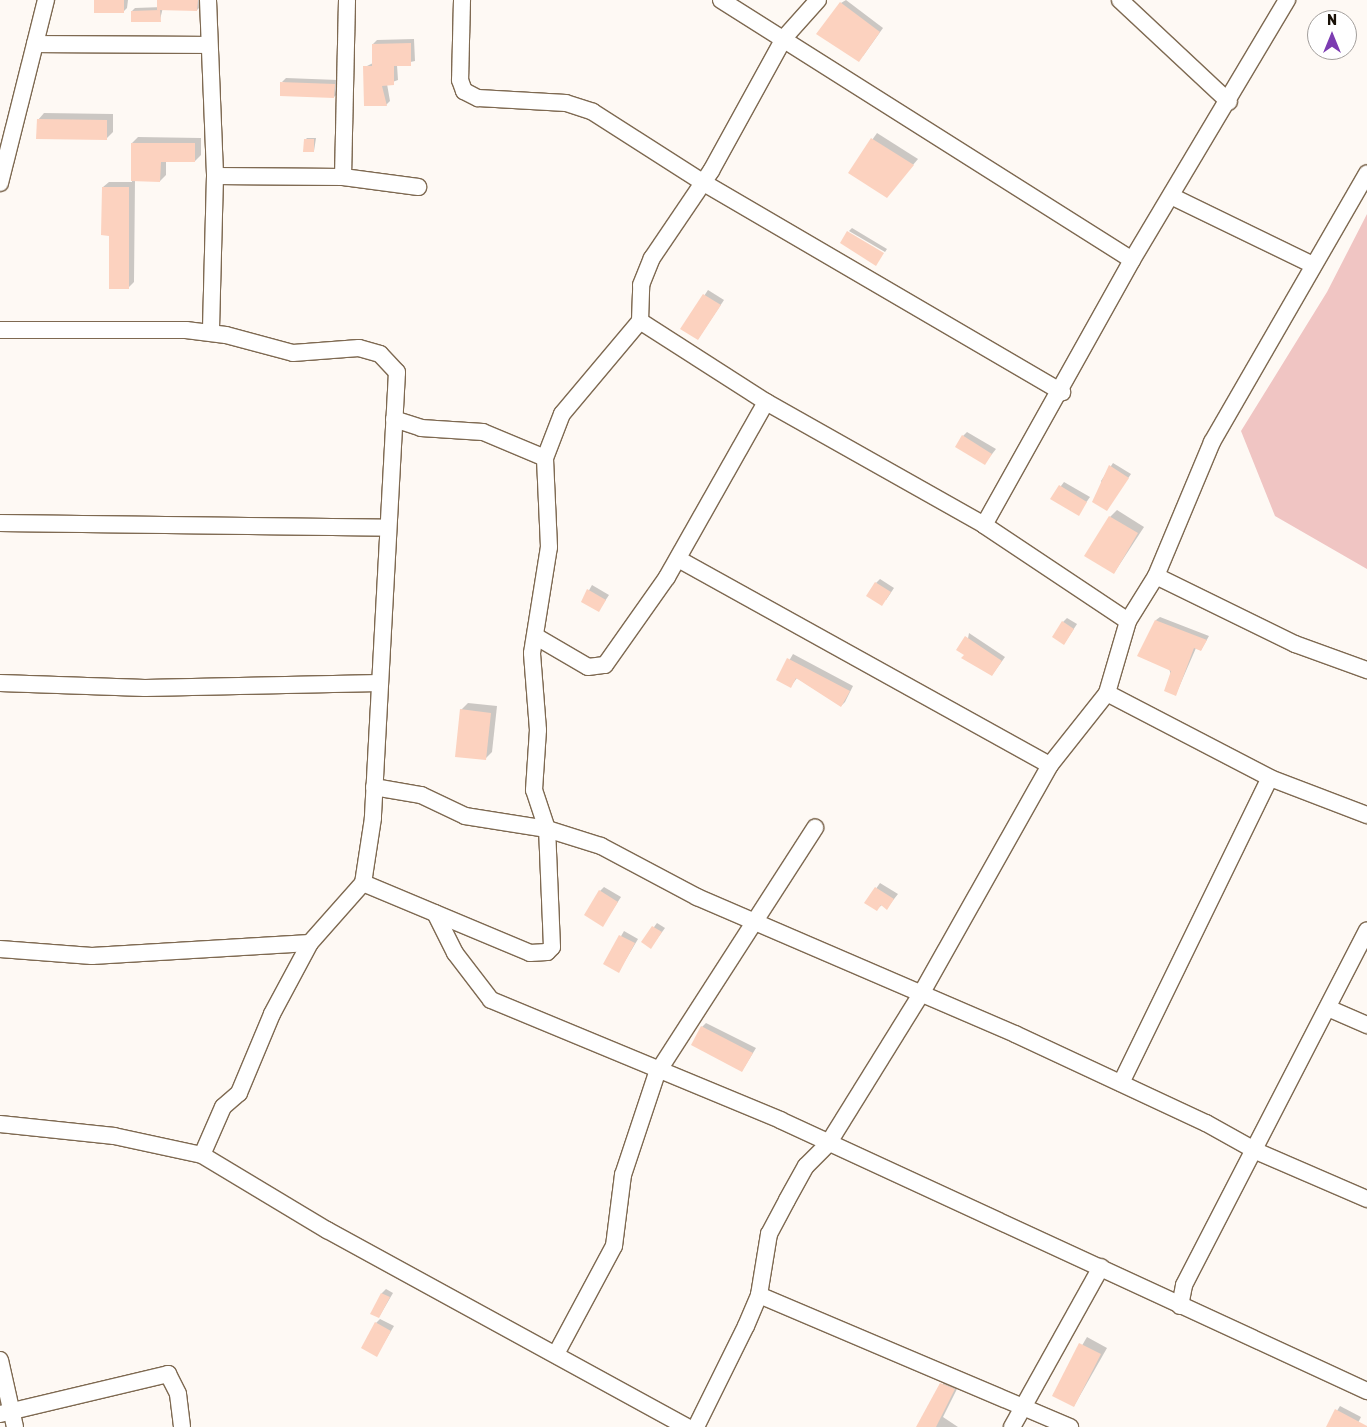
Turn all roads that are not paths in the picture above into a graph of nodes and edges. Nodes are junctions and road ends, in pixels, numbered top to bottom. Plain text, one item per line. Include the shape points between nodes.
1 (46, 0) edge
2 (208, 0) edge
3 (347, 0) edge
4 (462, 0) edge
5 (721, 0) edge
6 (818, 0) edge
7 (1120, 0) edge
8 (1287, 0) edge
9 (784, 38) junction
10 (35, 44) junction
11 (209, 44) junction
12 (1229, 102) junction
13 (1367, 173) edge
14 (214, 176) junction
15 (343, 177) junction
16 (0, 178) edge
17 (704, 183) junction
18 (418, 187) dead end
19 (1173, 197) junction
20 (1132, 260) junction
21 (1313, 265) junction
22 (640, 321) junction
23 (0, 330) edge
24 (211, 332) junction
25 (1062, 392) junction
26 (766, 402) junction
27 (394, 419) junction
28 (545, 458) junction
29 (0, 523) edge
30 (984, 525) junction
31 (386, 528) junction
32 (678, 560) junction
33 (1156, 576) junction
34 (1128, 621) junction
35 (535, 636) junction
36 (1367, 670) edge
37 (0, 683) edge
38 (380, 684) junction
39 (1107, 693) junction
40 (1050, 765) junction
41 (1270, 778) junction
42 (374, 787) junction
43 (1367, 815) edge
44 (815, 828) dead end
45 (547, 829) junction
46 (363, 883) junction
47 (434, 913) junction
48 (758, 921) junction
49 (1367, 930) edge
50 (310, 943) junction
51 (0, 948) edge
52 (921, 994) junction
53 (1328, 1008) junction
54 (1367, 1025) edge
55 (657, 1073) junction
56 (1121, 1083) junction
57 (0, 1124) edge
58 (828, 1144) junction
59 (1256, 1151) junction
60 (202, 1155) junction
61 (1367, 1199) edge
62 (1101, 1267) junction
63 (758, 1295) junction
64 (1180, 1306) junction
65 (556, 1354) junction
66 (0, 1360) edge
67 (1367, 1390) edge
68 (1023, 1406) junction
69 (9, 1417) edge
70 (182, 1427) edge
71 (687, 1427) edge
72 (696, 1427) edge
73 (1012, 1427) edge
74 (1070, 1427) edge

1 - 10 street
2 - 11 street
3 - 15 street
4 - 17 street via 460,80 464,91 478,98 580,105
5 - 9 street
6 - 9 street
7 - 12 street
8 - 12 street
9 - 17 street
9 - 20 street
10 - 11 street
10 - 16 street
11 - 14 street
12 - 19 street
13 - 21 street
14 - 15 street
14 - 24 street
15 - 18 street
17 - 22 street via 652,258 640,285
17 - 25 street
19 - 20 street
19 - 21 street
20 - 25 street
21 - 33 street via 1212,442
22 - 26 street
22 - 28 street via 562,414
23 - 24 street
24 - 27 street via 293,353 359,348 380,354 397,372
25 - 30 street
26 - 30 street
26 - 32 street
27 - 28 street via 420,428 483,432
27 - 31 street
28 - 35 street via 548,554
29 - 31 street
30 - 34 street
31 - 38 street
32 - 35 street via 639,622 605,665 588,667
32 - 40 street
33 - 34 street
33 - 36 street via 1295,644
34 - 39 street
35 - 45 street via 532,653 538,730 534,790
37 - 38 street via 145,688
38 - 42 street
39 - 40 street
39 - 41 street
40 - 52 street
41 - 43 street
41 - 56 street
42 - 45 street via 421,795 465,816
42 - 46 street
44 - 48 street
45 - 47 street via 552,946 547,952 530,953
45 - 48 street via 601,846 697,897
46 - 47 street
46 - 50 street
47 - 55 street via 455,954 491,1000
48 - 52 street
48 - 55 street
49 - 53 street
50 - 51 street via 92,956
50 - 60 street via 272,1014 239,1093 223,1107
52 - 56 street
52 - 58 street
53 - 54 street
53 - 59 street via 1322,1012
55 - 58 street via 780,1120
55 - 65 street via 623,1175 614,1246
56 - 59 street
57 - 60 street via 114,1136
58 - 62 street
58 - 63 street via 806,1166 770,1234
59 - 61 street
59 - 64 street via 1184,1285
60 - 65 street via 327,1230
62 - 64 street
62 - 68 street
63 - 68 street
63 - 72 street
64 - 67 street
65 - 71 street
66 - 69 street
68 - 73 street
68 - 74 street
69 - 70 street via 168,1374 178,1394

